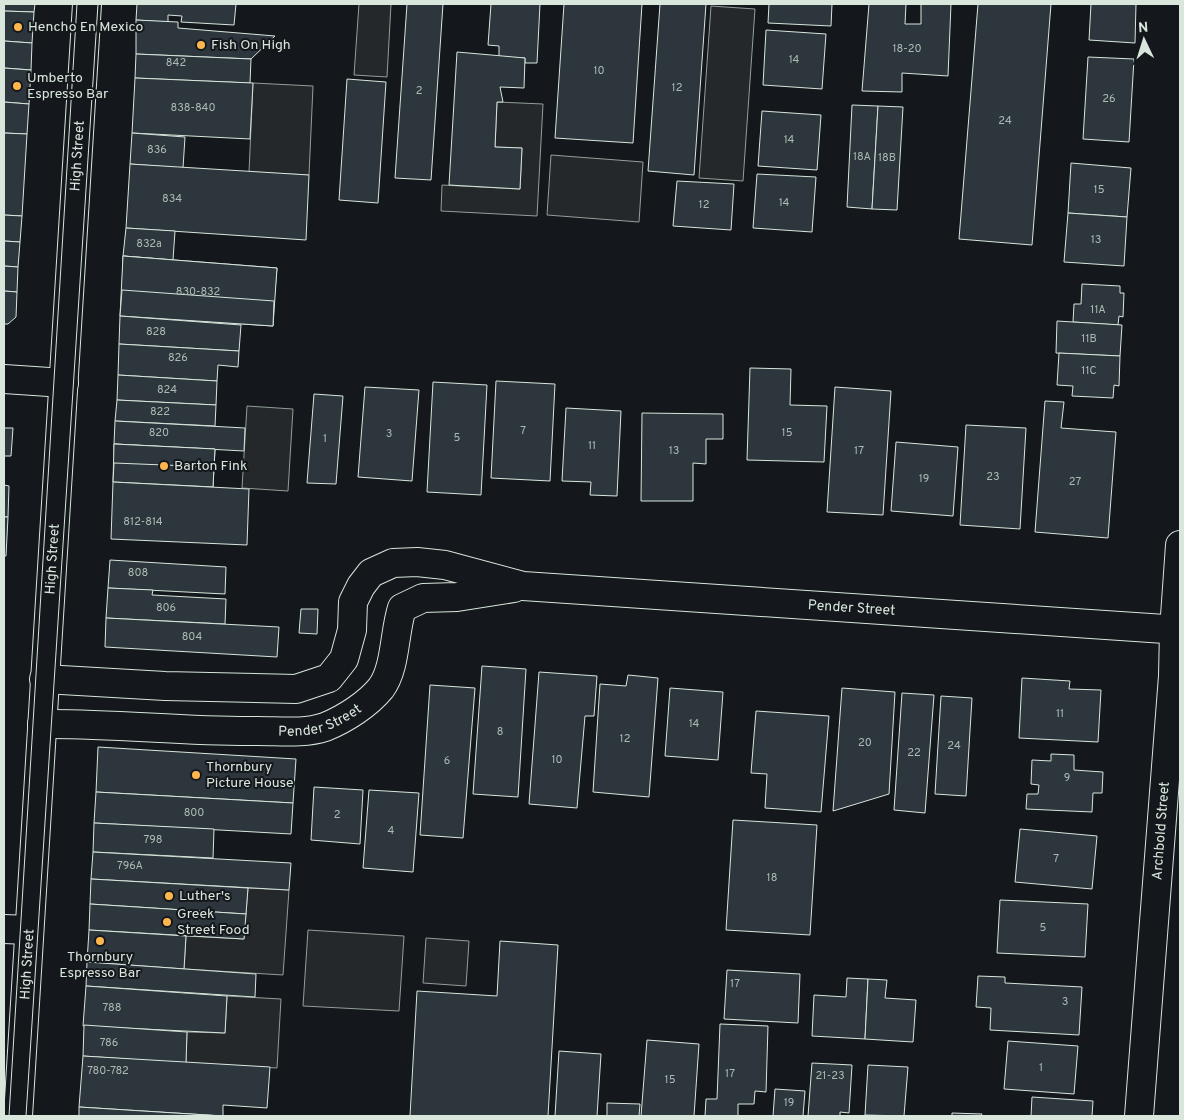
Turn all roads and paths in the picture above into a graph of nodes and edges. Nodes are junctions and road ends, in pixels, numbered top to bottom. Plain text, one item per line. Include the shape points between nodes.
1 (87, 4) edge
2 (4, 379) edge
3 (64, 383) junction
4 (1180, 545) edge
5 (523, 586) junction
6 (1177, 630) edge
7 (44, 679) junction
8 (42, 724) junction
9 (16, 930) edge
10 (18, 1116) edge
11 (1139, 1116) edge

1 - 3 street, High Street
2 - 3 street
3 - 7 street, High Street
4 - 6 street, Archbold Street
5 - 6 street, Pender Street
5 - 7 street, Pender Street via 445,565 417,562 386,566 371,573 353,602 352,630 344,660 329,678 296,689
5 - 8 street, Pender Street via 458,597 423,598 402,608 393,659 381,687 357,710 326,726 306,731 221,732
6 - 11 street, Archbold Street
7 - 8 street, High Street
8 - 9 street, High Street
9 - 10 street, High Street

